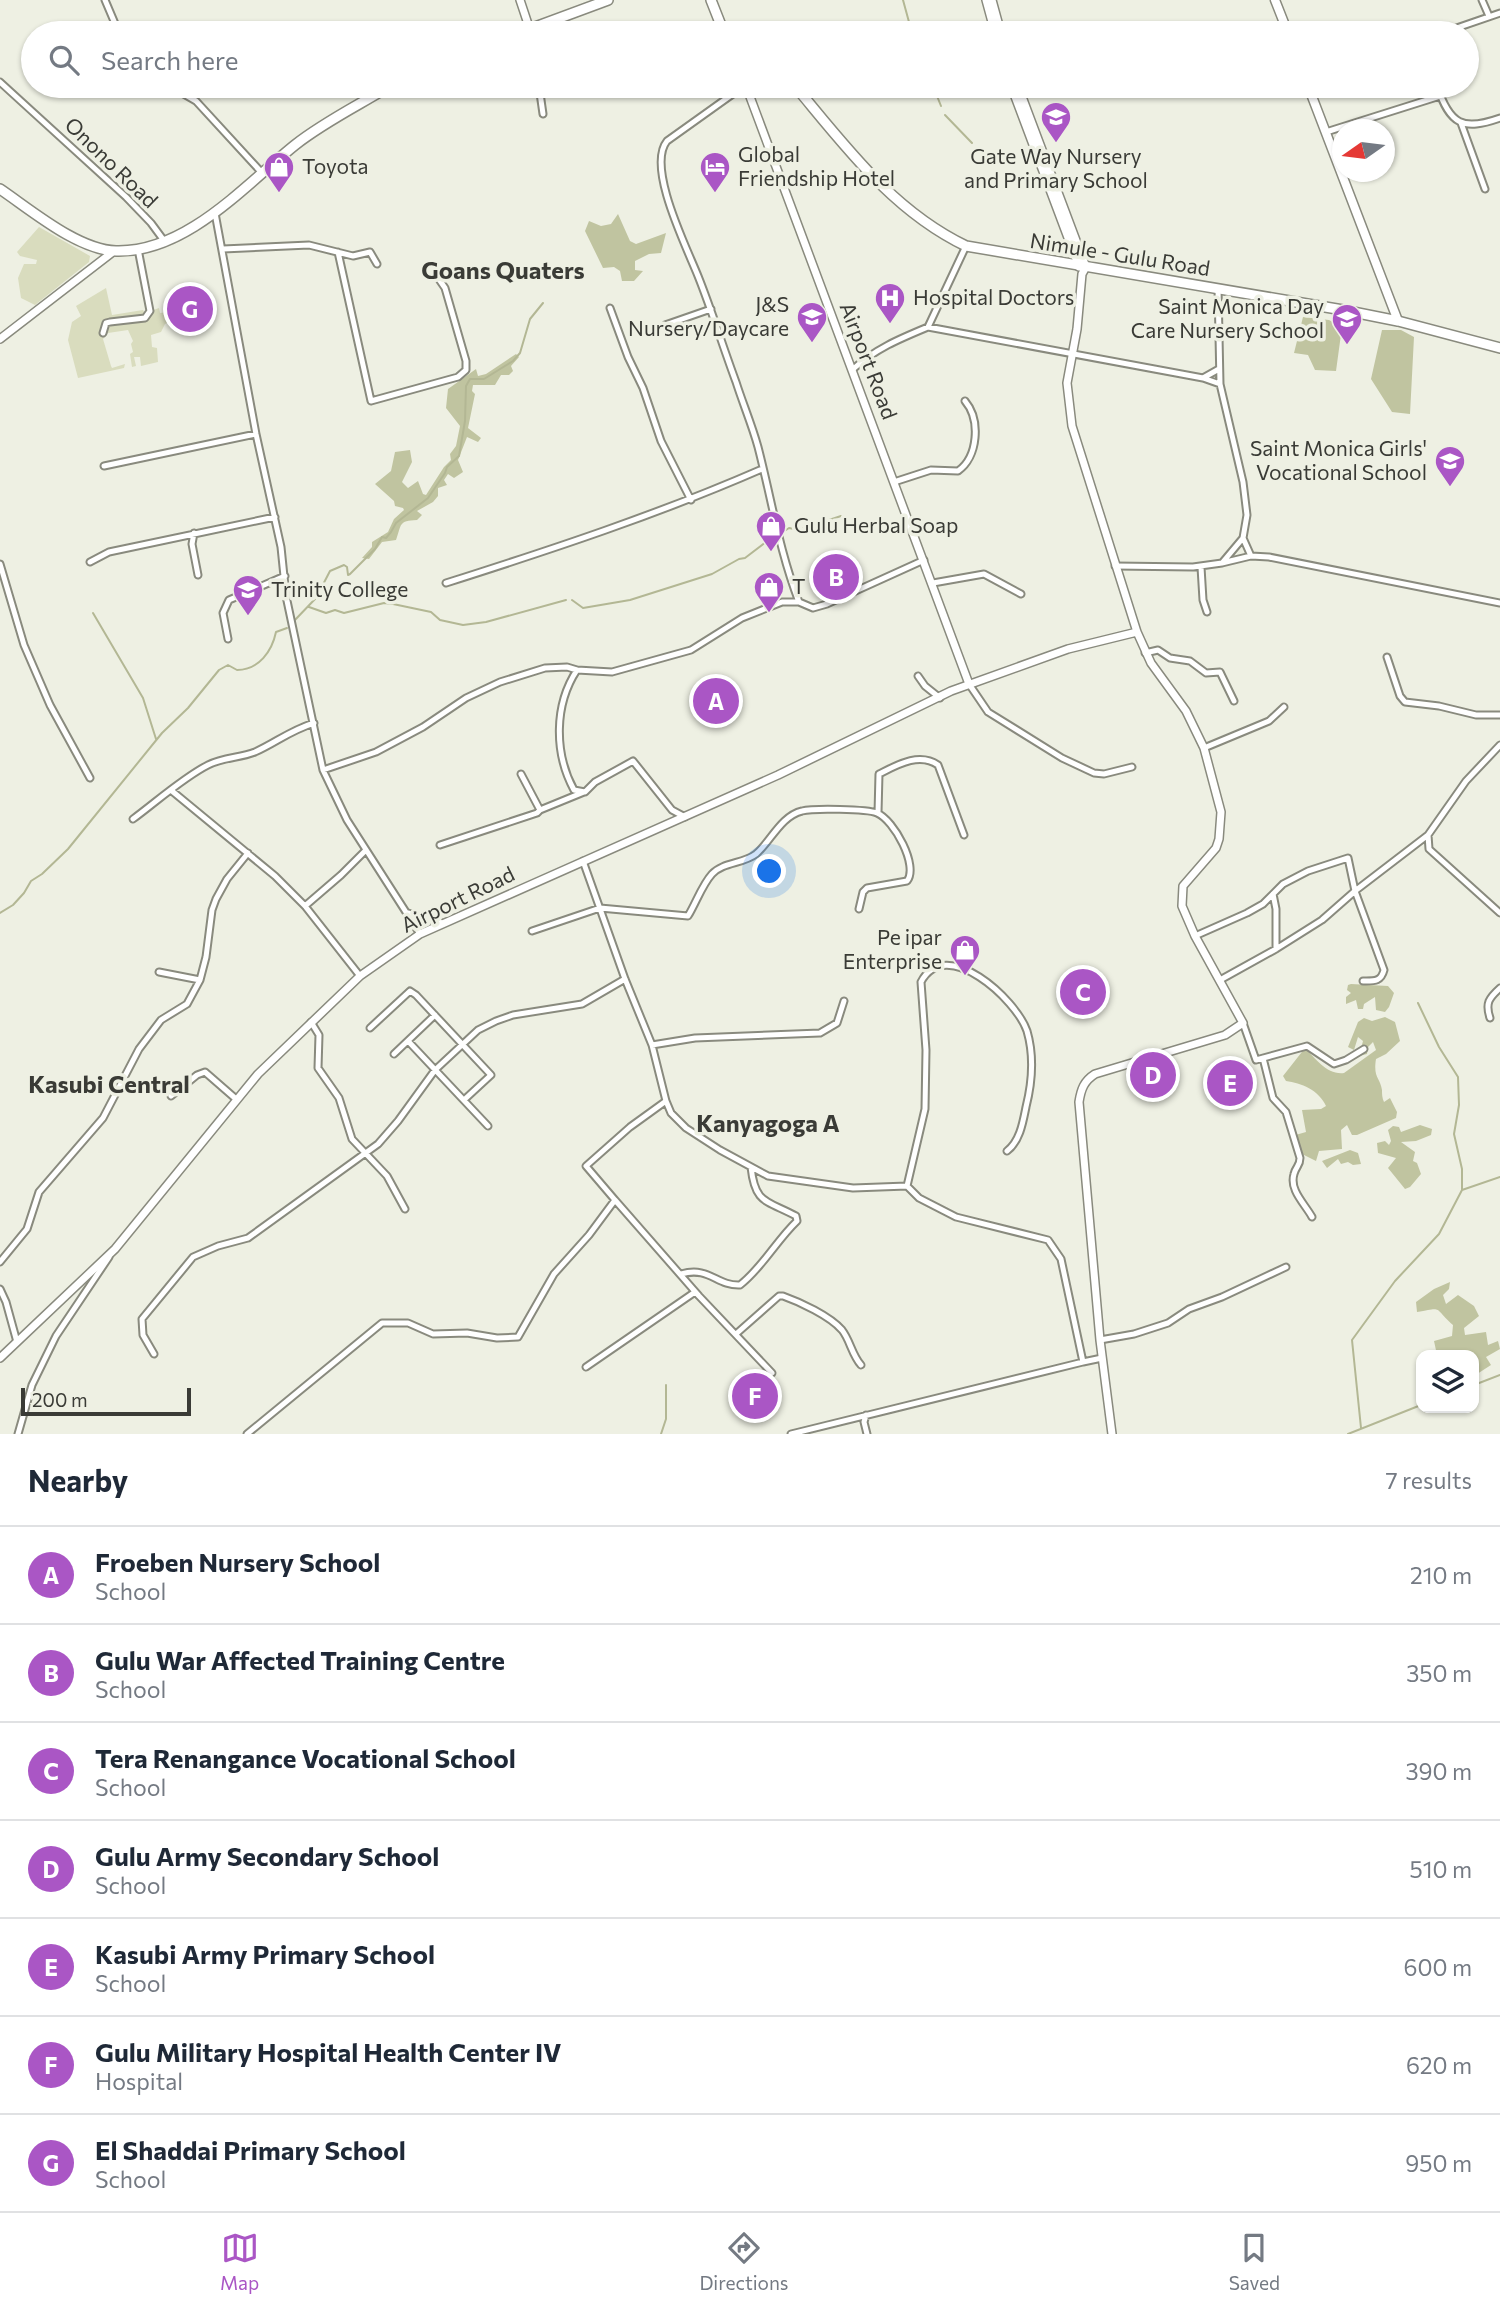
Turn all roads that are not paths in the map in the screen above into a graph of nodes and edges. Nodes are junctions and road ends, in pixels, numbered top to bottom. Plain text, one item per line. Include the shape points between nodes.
1 (105, 0) edge
2 (520, 0) edge
3 (608, 0) edge
4 (711, 0) edge
5 (986, 0) edge
6 (992, 0) edge
7 (1275, 0) edge
8 (1482, 0) edge
9 (992, 12) junction
10 (1500, 13) edge
11 (1489, 16) junction
12 (114, 21) edge
13 (527, 21) edge
14 (557, 21) edge
15 (719, 21) edge
16 (993, 21) edge
17 (996, 21) edge
18 (1283, 21) edge
19 (1475, 21) edge
20 (0, 82) edge
21 (191, 98) edge
22 (370, 98) edge
23 (541, 98) edge
24 (728, 98) edge
25 (750, 98) edge
26 (805, 98) edge
27 (1016, 98) edge
28 (1022, 98) edge
29 (1313, 98) edge
30 (1434, 98) edge
31 (1441, 98) edge
32 (543, 114) dead end
33 (1500, 118) edge
34 (1461, 123) junction
35 (1326, 132) junction
36 (262, 174) junction
37 (1485, 188) dead end
38 (0, 190) edge
39 (215, 213) junction
40 (164, 243) junction
41 (966, 246) junction
42 (138, 249) junction
43 (223, 249) junction
44 (114, 251) junction
45 (338, 252) junction
46 (377, 264) dead end
47 (1082, 269) junction
48 (436, 275) dead end
49 (1218, 288) junction
50 (610, 308) dead end
51 (711, 309) junction
52 (1398, 321) junction
53 (665, 325) dead end
54 (928, 327) junction
55 (103, 333) dead end
56 (0, 339) edge
57 (1500, 348) edge
58 (1073, 354) junction
59 (1219, 369) junction
60 (852, 370) junction
61 (1203, 378) junction
62 (1220, 384) junction
63 (965, 401) dead end
64 (256, 434) junction
65 (104, 466) dead end
66 (762, 469) junction
67 (894, 482) junction
68 (691, 500) junction
69 (275, 517) junction
70 (194, 533) junction
71 (1243, 538) junction
72 (1251, 556) junction
73 (924, 560) junction
74 (90, 562) dead end
75 (1222, 563) junction
76 (0, 564) edge
77 (1115, 566) junction
78 (1201, 567) junction
79 (198, 575) dead end
80 (285, 576) junction
81 (446, 583) dead end
82 (933, 583) junction
83 (1021, 594) dead end
84 (799, 601) junction
85 (1500, 603) edge
86 (1207, 612) dead end
87 (1137, 632) junction
88 (228, 639) dead end
89 (1145, 653) junction
90 (1387, 657) dead end
91 (577, 670) junction
92 (918, 676) dead end
93 (970, 684) junction
94 (940, 698) junction
95 (1234, 701) dead end
96 (1284, 707) dead end
97 (1500, 715) edge
98 (314, 723) junction
99 (1500, 746) edge
100 (1204, 748) junction
101 (1132, 767) dead end
102 (323, 770) junction
103 (522, 775) dead end
104 (89, 778) dead end
105 (172, 791) junction
106 (585, 792) junction
107 (540, 810) junction
108 (878, 813) junction
109 (685, 817) junction
110 (133, 819) dead end
111 (964, 835) dead end
112 (1428, 835) junction
113 (1418, 841) junction
114 (440, 845) dead end
115 (1429, 849) junction
116 (366, 850) junction
117 (248, 853) junction
118 (583, 861) junction
119 (1355, 891) junction
120 (1273, 894) junction
121 (1497, 904) edge
122 (305, 905) junction
123 (600, 908) junction
124 (859, 909) dead end
125 (407, 912) junction
126 (1500, 913) edge
127 (442, 923) junction
128 (531, 931) dead end
129 (420, 934) junction
130 (1195, 936) junction
131 (1276, 949) junction
132 (159, 972) dead end
133 (360, 976) junction
134 (625, 979) junction
135 (1220, 979) junction
136 (200, 980) junction
137 (1363, 981) dead end
138 (1500, 988) edge
139 (845, 1001) dead end
140 (435, 1015) junction
141 (1490, 1018) dead end
142 (311, 1021) junction
143 (1243, 1023) junction
144 (370, 1028) dead end
145 (408, 1041) junction
146 (462, 1044) junction
147 (652, 1045) junction
148 (1364, 1049) dead end
149 (394, 1054) dead end
150 (1263, 1058) junction
151 (435, 1070) junction
152 (171, 1097) dead end
153 (236, 1099) junction
154 (465, 1099) junction
155 (666, 1101) junction
156 (488, 1126) dead end
157 (366, 1151) junction
158 (1007, 1151) dead end
159 (751, 1167) junction
160 (907, 1186) junction
161 (615, 1200) junction
162 (405, 1209) dead end
163 (1312, 1217) dead end
164 (115, 1249) junction
165 (0, 1262) edge
166 (1286, 1267) dead end
167 (681, 1274) junction
168 (0, 1289) edge
169 (695, 1292) junction
170 (736, 1334) junction
171 (1100, 1340) junction
172 (17, 1342) junction
173 (155, 1354) dead end
174 (1102, 1357) junction
175 (0, 1358) edge
176 (1083, 1362) junction
177 (861, 1365) dead end
178 (586, 1367) dead end
179 (772, 1373) dead end
180 (866, 1415) junction
181 (18, 1434) edge
182 (247, 1434) edge
183 (791, 1434) edge
184 (867, 1434) edge
185 (1112, 1434) edge

1 - 12 street
2 - 13 street
3 - 14 main road
4 - 15 main road
5 - 9 street
6 - 9 street
7 - 18 main road
8 - 11 street
9 - 16 street
9 - 17 street
10 - 11 street
11 - 19 street
20 - 40 street, Onono Road via 126,197
21 - 36 street
22 - 36 main road via 297,143
23 - 32 street
24 - 51 street via 667,141 661,153 666,193
25 - 60 street, Airport Road
26 - 41 main road, Nimule - Gulu Road via 889,194 940,234
27 - 47 street
28 - 47 street
29 - 35 main road
30 - 35 street
31 - 34 street
33 - 34 street via 1478,125
34 - 37 street
35 - 52 main road
36 - 39 main road
38 - 44 main road via 81,241
39 - 40 main road
39 - 43 street
40 - 42 main road
41 - 47 main road, Nimule - Gulu Road
41 - 54 street
42 - 44 main road
42 - 55 street via 150,311 145,318 106,323
43 - 45 street via 309,245
43 - 64 street
44 - 56 street
45 - 46 street via 353,256 370,252
45 - 48 street via 371,401 458,377 466,369 445,288
47 - 49 main road, Nimule - Gulu Road
47 - 58 street
49 - 52 main road, Nimule - Gulu Road
49 - 59 street
50 - 68 street via 662,441
51 - 53 street
51 - 66 street
52 - 57 main road, Nimule - Gulu Road
54 - 58 street
54 - 60 street via 888,343
58 - 61 street
58 - 77 street via 1067,383 1072,426
59 - 61 street
59 - 62 street
60 - 67 street, Airport Road
61 - 62 street
62 - 71 street via 1245,497
63 - 67 street via 976,430 964,466 958,471 931,470
64 - 65 street
64 - 69 street
66 - 68 street
66 - 84 street via 780,549
67 - 73 street, Airport Road
68 - 81 street
69 - 70 street
69 - 80 street
70 - 74 street via 109,552
70 - 79 street
71 - 72 street
71 - 75 street
72 - 75 street
72 - 85 street
73 - 82 street, Airport Road
73 - 84 street via 821,606 813,608
75 - 78 street
76 - 104 street via 24,645
77 - 78 street
77 - 87 street
78 - 86 street
80 - 88 street via 229,600 223,613
80 - 98 street
82 - 83 street via 984,574
82 - 93 street, Airport Road
84 - 91 street via 782,602 733,622 691,650 612,672
87 - 89 street
87 - 93 street, Airport Road via 1068,649
89 - 95 street via 1158,650 1170,658 1190,661 1206,673 1220,672
89 - 100 street via 1186,711
90 - 97 street via 1405,702
91 - 102 street via 545,668 500,682 382,748
91 - 106 street via 562,698 560,746 574,790
92 - 94 street
93 - 94 street, Airport Road
93 - 101 street via 988,712 1062,758 1094,773
94 - 109 street, Airport Road
96 - 100 street via 1269,720
98 - 102 street
98 - 105 street via 293,729 253,753 206,765
99 - 112 street via 1466,781
100 - 130 street via 1222,819 1216,848 1189,878 1181,895
102 - 116 street
103 - 107 street
105 - 110 street
105 - 117 street
106 - 107 street
106 - 109 street via 633,761 671,810
107 - 114 street
108 - 111 street via 879,774 913,760 928,760 938,765
108 - 123 street via 795,813 756,854 711,874 688,916
108 - 124 street via 908,855 911,876 907,881 867,888
109 - 118 street, Airport Road
112 - 113 street
112 - 115 street
113 - 115 street
113 - 119 street
115 - 121 street
116 - 122 street
116 - 125 street
117 - 122 street
117 - 136 street via 227,879 212,910
118 - 123 street
118 - 127 street, Airport Road
119 - 120 street via 1348,858 1308,871
119 - 131 street via 1322,920
119 - 137 street via 1384,970 1378,980
120 - 130 street via 1247,913
120 - 131 street
121 - 126 street
122 - 133 street
123 - 128 street
123 - 134 street
125 - 127 street
125 - 129 street
127 - 129 street, Airport Road
129 - 133 street, Airport Road
130 - 135 street
131 - 135 street
132 - 136 street
133 - 142 street, Airport Road
134 - 146 street via 582,1004 496,1021
134 - 147 street
135 - 143 street
136 - 165 street via 187,1004 161,1020 139,1049 103,1118 39,1192 27,1229
138 - 141 street via 1487,1003
139 - 147 street via 837,1023 820,1033 695,1038
140 - 144 street via 410,991
140 - 145 street
140 - 146 street
142 - 153 street, Airport Road
142 - 157 street via 320,1035 318,1068 338,1098 352,1139
143 - 150 street via 1256,1060
143 - 171 street via 1225,1035 1095,1074 1084,1084 1079,1102
145 - 149 street
145 - 151 street
146 - 151 street
146 - 154 street via 491,1075
147 - 155 street
148 - 150 street via 1334,1064 1307,1046
150 - 163 street via 1273,1098 1286,1112 1300,1158 1294,1187
151 - 154 street
151 - 157 street via 398,1121
152 - 153 street via 205,1072
153 - 164 street, Airport Road
154 - 156 street
155 - 159 street via 687,1128
155 - 161 street via 586,1166
157 - 162 street
157 - 173 street via 248,1238 198,1254 183,1267 142,1319 143,1335
158 - 160 street via 1022,1128 1027,1102 1031,1068 1027,1033 1012,1004 986,981 956,967 933,967 921,982 925,1109
159 - 160 street via 768,1176 803,1182 875,1189
159 - 167 street via 758,1195 796,1216 797,1221 740,1285 699,1271
160 - 176 street via 919,1198 956,1217 1051,1242 1061,1259
161 - 167 street
161 - 182 street via 554,1274 518,1337 433,1334 408,1322 382,1323
164 - 172 street, Airport Road
164 - 181 street via 56,1336 32,1385
166 - 171 street via 1189,1309 1168,1323
167 - 169 street
168 - 172 street
169 - 170 street
169 - 178 street
170 - 177 street via 783,1296 843,1331
170 - 179 street
171 - 174 street
172 - 175 street, Airport Road
174 - 176 street
174 - 185 street
176 - 180 street
180 - 183 street
180 - 184 street

